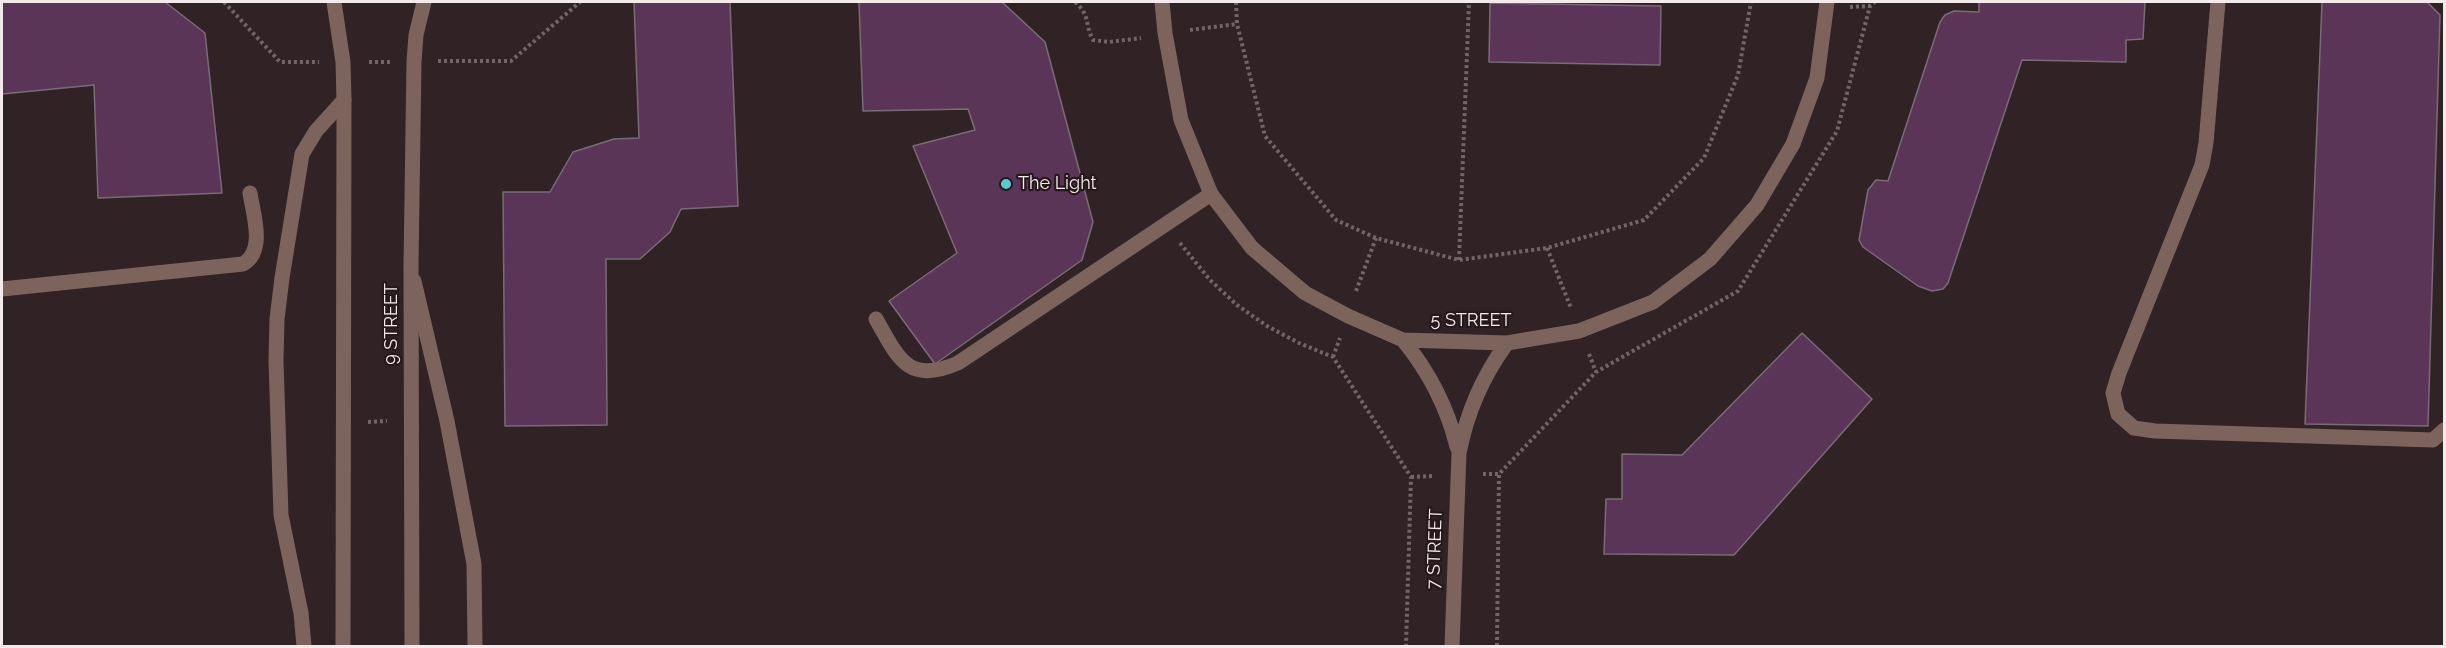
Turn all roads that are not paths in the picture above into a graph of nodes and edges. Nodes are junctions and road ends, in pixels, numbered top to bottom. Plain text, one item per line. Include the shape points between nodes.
1 (334, 2) edge
2 (424, 2) edge
3 (1162, 2) edge
4 (1827, 2) edge
5 (2218, 2) edge
6 (344, 100) junction
7 (250, 193) dead end
8 (1211, 194) junction
9 (411, 265) junction
10 (2, 289) edge
11 (876, 319) dead end
12 (1403, 340) junction
13 (1507, 343) junction
14 (2445, 430) edge
15 (1459, 453) junction
16 (304, 646) edge
17 (343, 646) edge
18 (411, 646) edge
19 (475, 646) edge
20 (1452, 646) edge

1 - 6 street
2 - 9 street, 9 STREET via 414,62
3 - 8 street, 5 STREET via 1181,120
4 - 13 street, 5 STREET via 1816,78 1793,144 1757,205 1710,259 1653,302 1580,331
5 - 14 street via 2202,165 2112,393 2118,414 2134,428 2155,431 2433,440
6 - 16 street via 316,131 302,154 277,319 280,515
6 - 17 street
7 - 10 street via 257,246 250,260 243,264
8 - 11 street via 958,363 938,372 916,370 898,358
8 - 12 street, 5 STREET via 1252,248 1305,293
9 - 18 street, 9 STREET
9 - 19 street via 447,421 474,564
12 - 13 street, 5 STREET
12 - 15 street, 7 STREET via 1439,392
13 - 15 street, 7 STREET via 1475,395
15 - 20 street, 7 STREET

